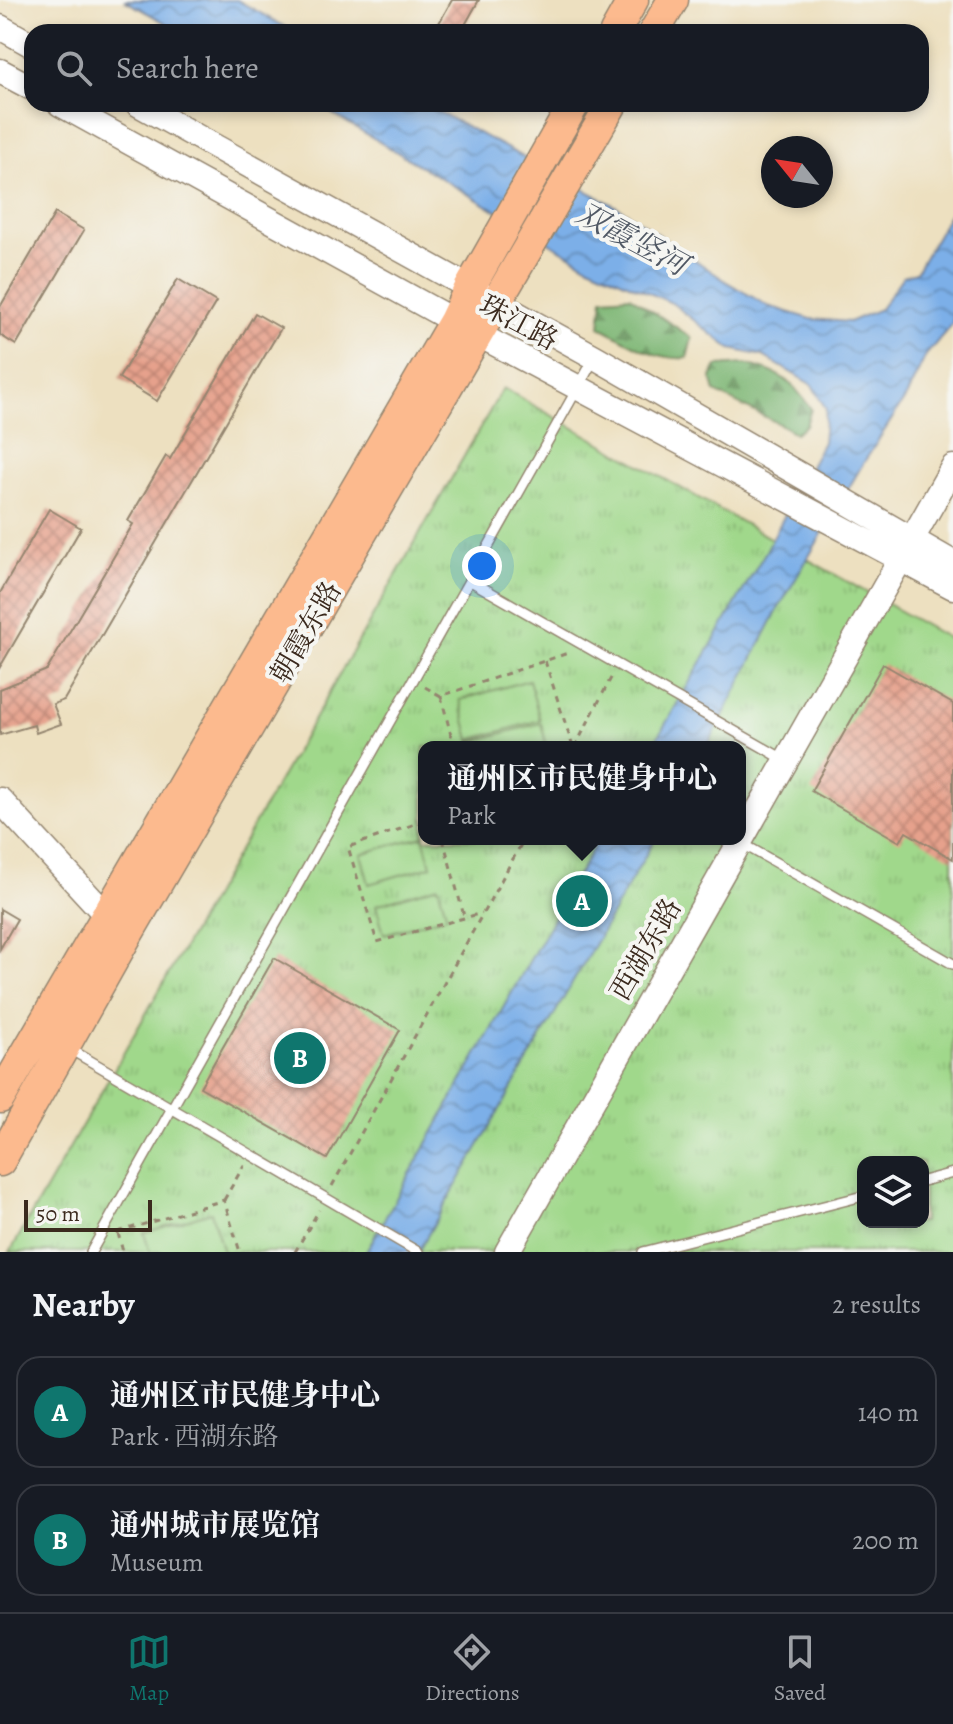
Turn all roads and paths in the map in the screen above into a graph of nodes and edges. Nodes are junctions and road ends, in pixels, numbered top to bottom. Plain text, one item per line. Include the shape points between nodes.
1 (633, 0) edge
2 (673, 0) edge
3 (620, 24) edge
4 (659, 24) edge
5 (0, 27) edge
6 (24, 40) edge
7 (0, 71) edge
8 (24, 84) edge
9 (74, 112) edge
10 (152, 112) edge
11 (570, 112) edge
12 (607, 112) edge
13 (469, 289) junction
14 (496, 304) junction
15 (466, 328) junction
16 (595, 357) junction
17 (953, 467) edge
18 (845, 515) junction
19 (907, 549) junction
20 (953, 563) edge
21 (469, 580) junction
22 (953, 587) edge
23 (573, 638) junction
24 (545, 661) junction
25 (618, 665) junction
26 (414, 681) junction
27 (441, 696) junction
28 (452, 741) edge
29 (572, 741) edge
30 (577, 741) edge
31 (785, 760) junction
32 (0, 800) edge
33 (418, 823) edge
34 (746, 831) edge
35 (445, 845) edge
36 (521, 845) edge
37 (738, 845) edge
38 (745, 845) edge
39 (484, 913) junction
40 (465, 918) junction
41 (116, 927) junction
42 (953, 964) edge
43 (65, 1046) junction
44 (0, 1098) edge
45 (172, 1109) junction
46 (250, 1155) junction
47 (0, 1161) edge
48 (953, 1173) edge
49 (929, 1179) edge
50 (857, 1198) edge
51 (325, 1199) junction
52 (224, 1200) junction
53 (118, 1232) dead end
54 (91, 1252) edge
55 (240, 1252) edge
56 (295, 1252) edge
57 (418, 1252) edge
58 (507, 1252) edge
59 (643, 1252) edge

1 - 3 main road
2 - 4 main road
5 - 6 street
7 - 8 street
9 - 15 street, 珠江路
10 - 13 street, 珠江路
11 - 13 main road, 朝霞东路
12 - 14 main road, 朝霞东路
13 - 14 street, 珠江路
13 - 15 main road, 朝霞东路
14 - 15 main road, 朝霞东路
14 - 16 street, 珠江路
15 - 18 street, 珠江路 via 781,494
15 - 41 main road, 朝霞东路
16 - 18 street, 珠江路 via 794,472
16 - 21 lane
17 - 19 street, 西湖东路
18 - 19 street, 珠江路
19 - 20 street, 珠江路
19 - 22 street, 珠江路
19 - 31 street, 西湖东路
21 - 23 lane
21 - 26 lane
23 - 24 path via 568,653
23 - 25 lane
24 - 27 path
24 - 29 path
25 - 30 path
25 - 31 lane
26 - 27 path
26 - 45 lane
27 - 28 path
31 - 34 street, 西湖东路
32 - 41 street
33 - 40 path via 348,847 377,942
35 - 40 path
36 - 39 path
37 - 58 street, 西湖东路
38 - 42 lane
39 - 40 path
39 - 51 path
41 - 43 main road, 朝霞东路
41 - 44 main road, 朝霞东路
43 - 45 lane
43 - 47 main road, 朝霞东路
45 - 46 lane
45 - 54 lane
46 - 51 lane
46 - 52 path
48 - 49 lane
50 - 59 lane
51 - 56 path
51 - 57 lane
52 - 53 path
52 - 55 path

